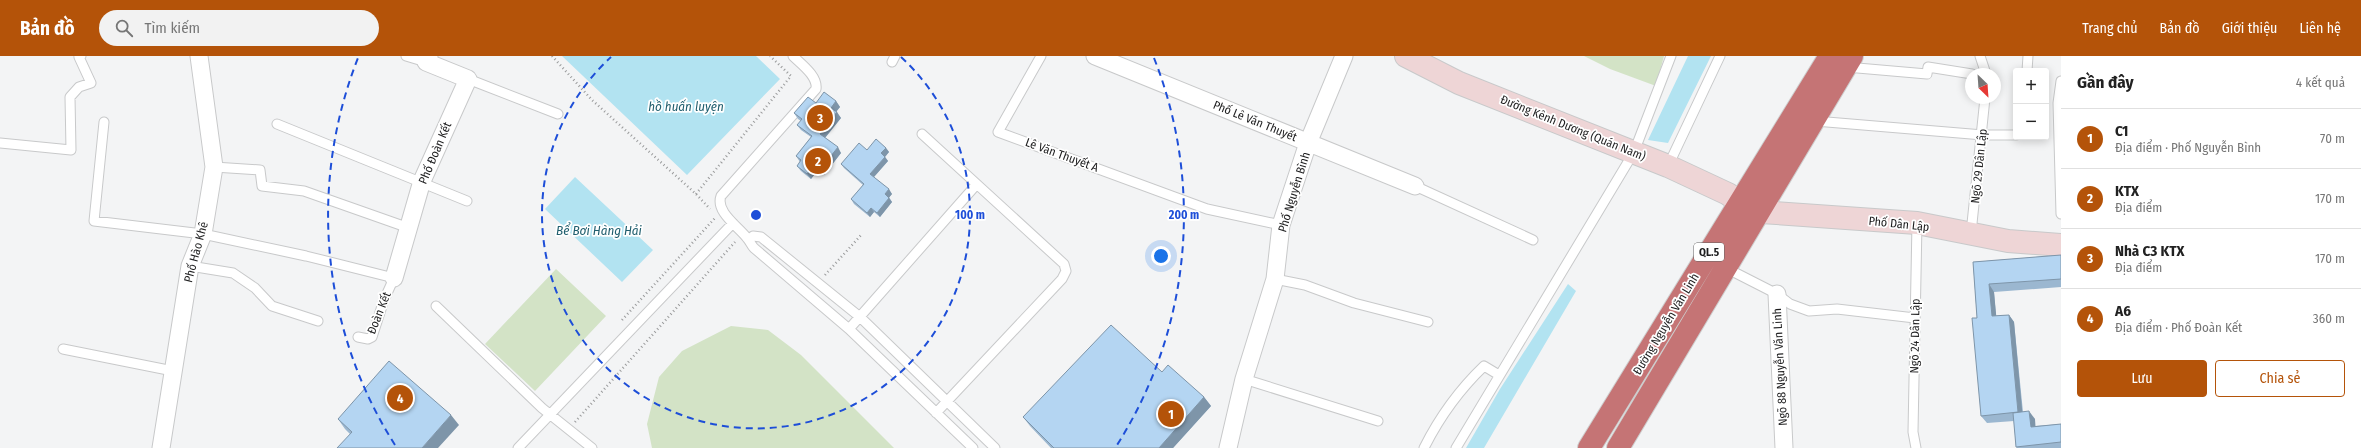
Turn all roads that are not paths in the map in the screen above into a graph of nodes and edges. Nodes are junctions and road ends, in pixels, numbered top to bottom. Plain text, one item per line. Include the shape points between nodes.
1 (81, 56) edge
2 (199, 56) edge
3 (406, 56) edge
4 (792, 56) edge
5 (1041, 56) edge
6 (1095, 56) edge
7 (1344, 56) edge
8 (1406, 56) edge
9 (1671, 56) edge
10 (1720, 56) edge
11 (1980, 56) edge
12 (2028, 56) edge
13 (428, 59) edge
14 (1843, 60) edge
15 (1984, 68) edge
16 (2027, 68) edge
17 (1965, 73) edge
18 (468, 79) junction
19 (2061, 81) edge
20 (1985, 104) edge
21 (558, 114) dead end
22 (1815, 120) junction
23 (104, 122) dead end
24 (277, 124) dead end
25 (922, 134) dead end
26 (1983, 135) junction
27 (2013, 135) edge
28 (0, 143) edge
29 (1308, 143) junction
30 (1634, 152) junction
31 (1668, 166) junction
32 (214, 167) junction
33 (422, 181) junction
34 (976, 185) junction
35 (1415, 186) joint
36 (467, 201) dead end
37 (1738, 202) junction
38 (1761, 212) junction
39 (2061, 214) edge
40 (733, 223) junction
41 (1917, 223) junction
42 (1282, 225) junction
43 (409, 228) junction
44 (203, 234) junction
45 (1971, 235) junction
46 (749, 239) junction
47 (1533, 240) dead end
48 (2061, 245) edge
49 (190, 266) junction
50 (1726, 268) junction
51 (394, 278) junction
52 (1275, 279) junction
53 (1776, 294) junction
54 (436, 306) dead end
55 (860, 317) junction
56 (1915, 318) junction
57 (318, 321) dead end
58 (1428, 322) dead end
59 (849, 329) junction
60 (358, 337) dead end
61 (62, 349) dead end
62 (173, 371) junction
63 (1499, 375) junction
64 (1244, 379) junction
65 (947, 401) junction
66 (936, 413) junction
67 (551, 415) junction
68 (1378, 421) dead end
69 (161, 448) edge
70 (518, 448) edge
71 (592, 448) edge
72 (973, 448) edge
73 (996, 448) edge
74 (1230, 448) edge
75 (1424, 448) edge
76 (1456, 448) edge
77 (1589, 448) edge
78 (1618, 448) edge
79 (1784, 448) edge
80 (1916, 448) edge

1 - 28 lane via 78,57 92,83 79,87 70,97 71,150
2 - 32 street, Phố Hào Khê
3 - 13 lane
4 - 40 lane via 814,78 816,89 721,196 720,205
5 - 42 lane, Lê Văn Thuyết A via 998,132 1207,209
6 - 29 street, Phố Lê Văn Thuyết
7 - 29 street, Phố Nguyễn Bình
8 - 30 street, Đường Kênh Dương (Quán Nam) via 1459,83
9 - 30 lane
10 - 31 lane
11 - 15 lane
12 - 16 lane
13 - 18 street
14 - 17 lane via 1926,74 1928,67
14 - 22 highway, Đường Nguyễn Văn Linh / QL.5
14 - 37 highway, Đường Nguyễn Văn Linh / QL.5
18 - 21 lane
18 - 33 street, Phố Đoàn Kết
19 - 39 lane via 2058,103
20 - 26 lane, Ngõ 29 Dân Lập
22 - 26 lane
22 - 38 highway, Đường Nguyễn Văn Linh / QL.5
23 - 44 lane via 94,221
24 - 33 lane
25 - 34 lane
26 - 27 lane
26 - 45 lane, Ngõ 29 Dân Lập
29 - 35 street, Phố Lê Văn Thuyết
29 - 42 street, Phố Nguyễn Bình
30 - 31 street, Đường Kênh Dương (Quán Nam)
30 - 63 lane
31 - 37 street, Đường Kênh Dương (Quán Nam) via 1728,194
32 - 43 lane via 260,170 262,186 304,190
32 - 44 street, Phố Hào Khê
33 - 36 lane
33 - 43 street, Phố Đoàn Kết
34 - 55 lane
34 - 65 lane via 1064,264 1066,271 1062,279
35 - 47 lane
37 - 77 highway, Đường Nguyễn Văn Linh / QL.5
38 - 41 street, Phố Dân Lập
38 - 50 highway, Đường Nguyễn Văn Linh / QL.5
40 - 46 lane
40 - 67 lane
41 - 45 street, Phố Dân Lập
41 - 56 lane, Ngõ 24 Dân Lập
42 - 52 street, Phố Nguyễn Bình
43 - 51 street, Phố Đoàn Kết
44 - 49 street, Phố Hào Khê
44 - 51 lane
45 - 48 street, Phố Dân Lập
46 - 55 lane via 753,236 761,237
46 - 59 lane via 754,248
49 - 57 lane via 233,273 255,288 272,306
49 - 62 street, Phố Hào Khê
50 - 53 lane, Ngõ 88 Nguyễn Văn Linh
50 - 78 highway, Đường Nguyễn Văn Linh / QL.5
51 - 60 lane, Đoàn Kết via 372,337
52 - 58 lane via 1305,285 1354,303
52 - 64 street, Phố Nguyễn Bình
53 - 56 lane via 1790,304 1809,311 1837,309
53 - 79 street, Ngõ 88 Nguyễn Văn Linh
54 - 67 lane
55 - 59 lane
55 - 65 lane
56 - 80 lane, Ngõ 24 Dân Lập via 1913,432
59 - 66 lane
61 - 62 lane
62 - 69 street, Phố Hào Khê
63 - 75 lane via 1484,366 1449,404
63 - 76 lane
64 - 68 lane
64 - 74 street, Phố Nguyễn Bình
65 - 66 lane
65 - 73 lane
66 - 72 lane
67 - 70 lane
67 - 71 lane

